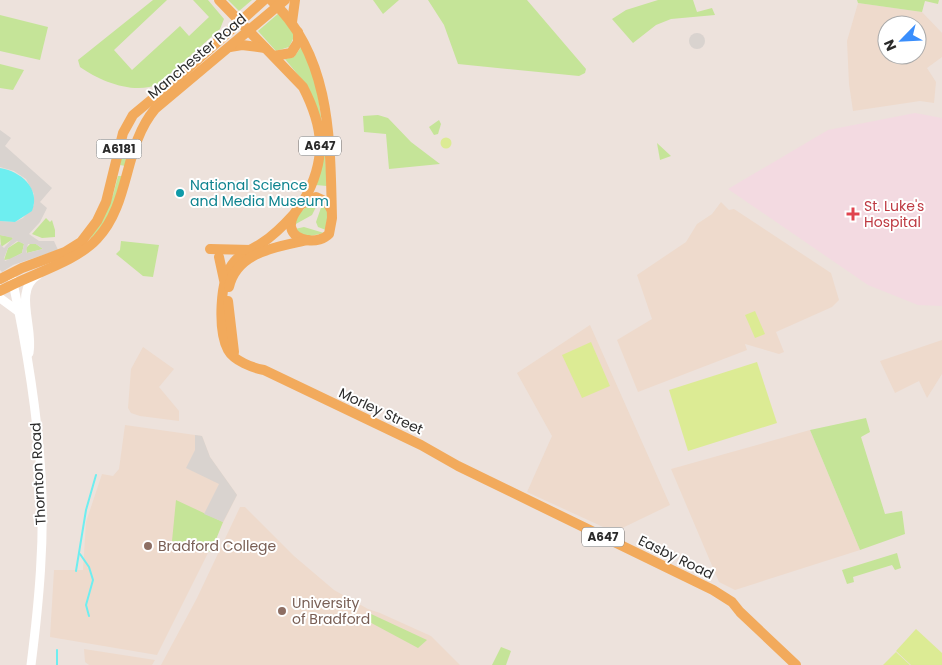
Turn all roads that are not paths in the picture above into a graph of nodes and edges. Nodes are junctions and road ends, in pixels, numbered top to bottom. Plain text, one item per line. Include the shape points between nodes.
1 (219, 0) edge
2 (264, 0) edge
3 (295, 0) edge
4 (278, 2) edge
5 (240, 20) junction
6 (295, 26) junction
7 (248, 30) junction
8 (228, 48) junction
9 (266, 48) junction
10 (274, 56) junction
11 (143, 104) junction
12 (151, 114) junction
13 (301, 204) junction
14 (332, 209) junction
15 (293, 214) junction
16 (309, 240) junction
17 (210, 249) dead end
18 (251, 250) junction
19 (219, 257) dead end
20 (235, 264) junction
21 (51, 266) junction
22 (13, 278) junction
23 (0, 279) edge
24 (224, 280) junction
25 (0, 291) edge
26 (0, 298) edge
27 (19, 312) junction
28 (232, 352) junction
29 (27, 361) junction
30 (484, 478) joint
31 (31, 665) edge
32 (796, 665) edge

1 - 5 main road, A647
2 - 5 main road, Manchester Road
3 - 6 main road
4 - 6 main road, A647
4 - 7 main road, Manchester Road / A6181
5 - 7 main road, A647
5 - 11 main road, Manchester Road / A6181 via 174,81
6 - 10 main road via 296,48 286,55
6 - 14 main road, A647 via 315,66 323,96
7 - 8 main road, Manchester Road / A6181
7 - 9 main road, A647
8 - 9 main road via 242,44
8 - 12 main road, Manchester Road / A6181
9 - 10 main road, A647
10 - 13 main road, A647 via 303,87 318,125 320,163
11 - 12 main road
11 - 22 main road, A6181 via 123,133 106,202 84,239
12 - 21 main road, A6181 via 136,140 112,220 89,246
13 - 14 main road via 316,197
13 - 15 main road, A647
14 - 16 main road, A647 via 329,234 322,239
15 - 16 main road via 292,231
15 - 18 main road, A647 via 276,233
16 - 20 main road, A647 via 265,250
17 - 18 main road
18 - 20 main road, A647
19 - 24 main road
20 - 24 main road
20 - 28 main road via 228,293
21 - 22 main road, A6181
21 - 29 main road via 35,276 25,290 30,345
22 - 23 main road, A6181
22 - 25 main road, A6181
22 - 27 main road, Thornton Road
24 - 28 main road via 223,320
26 - 27 main road
27 - 29 main road, Thornton Road
28 - 30 main road, Morley Street / A647 via 254,368 264,370
29 - 31 main road, Thornton Road via 39,442 42,490 40,576
30 - 32 main road, Easby Road / A647 via 713,590 732,602

